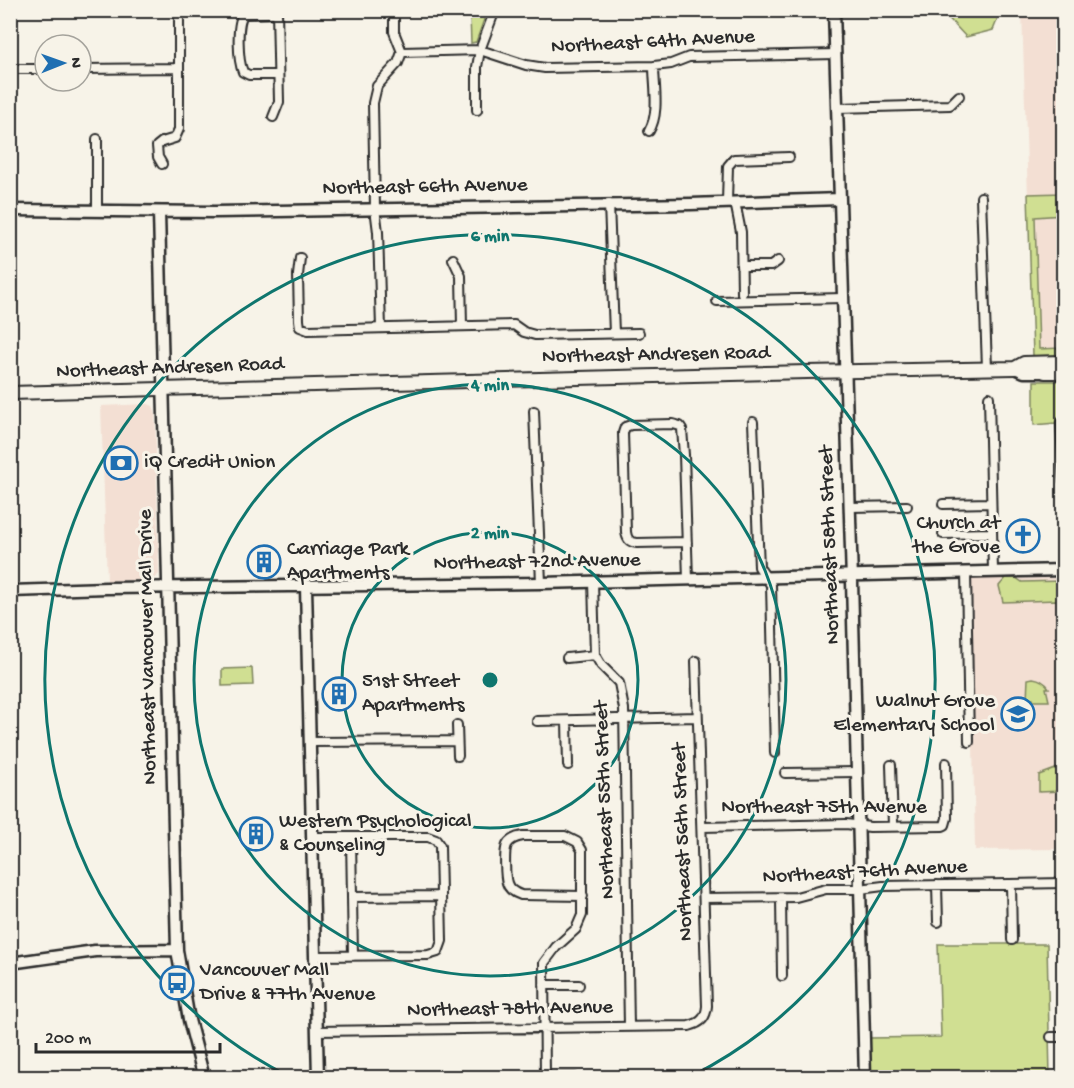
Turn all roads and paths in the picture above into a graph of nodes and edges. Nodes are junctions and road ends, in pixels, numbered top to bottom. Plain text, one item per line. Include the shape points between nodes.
1 (179, 10) edge
2 (394, 10) edge
3 (495, 10) edge
4 (834, 10) edge
5 (277, 12) edge
6 (480, 50) junction
7 (402, 52) junction
8 (836, 54) junction
9 (654, 66) junction
10 (179, 68) junction
11 (10, 69) edge
12 (33, 69) edge
13 (93, 69) edge
14 (278, 75) junction
15 (959, 96) dead end
16 (837, 108) junction
17 (477, 110) dead end
18 (273, 117) dead end
19 (649, 131) dead end
20 (97, 139) dead end
21 (789, 157) dead end
22 (162, 164) dead end
23 (981, 197) dead end
24 (840, 199) junction
25 (731, 202) junction
26 (609, 204) junction
27 (375, 208) junction
28 (10, 210) edge
29 (97, 211) junction
30 (159, 212) junction
31 (300, 258) dead end
32 (453, 259) dead end
33 (778, 261) dead end
34 (741, 266) junction
35 (742, 293) dead end
36 (843, 298) junction
37 (717, 301) dead end
38 (462, 326) junction
39 (381, 328) junction
40 (614, 333) junction
41 (639, 333) dead end
42 (1064, 362) edge
43 (987, 368) junction
44 (1015, 368) junction
45 (845, 371) junction
46 (1045, 372) joint
47 (1064, 372) edge
48 (163, 390) junction
49 (10, 393) edge
50 (989, 397) dead end
51 (534, 411) dead end
52 (1063, 420) edge
53 (753, 422) dead end
54 (1064, 480) edge
55 (991, 503) junction
56 (943, 504) dead end
57 (907, 506) dead end
58 (850, 507) junction
59 (992, 533) junction
60 (944, 534) dead end
61 (687, 542) junction
62 (1064, 570) edge
63 (993, 571) junction
64 (966, 572) junction
65 (852, 574) junction
66 (764, 576) junction
67 (688, 579) junction
68 (593, 581) junction
69 (541, 583) junction
70 (167, 587) junction
71 (306, 587) junction
72 (10, 591) edge
73 (595, 655) junction
74 (567, 658) dead end
75 (696, 661) dead end
76 (697, 717) junction
77 (624, 719) junction
78 (537, 721) dead end
79 (567, 721) junction
80 (457, 725) dead end
81 (457, 741) junction
82 (310, 742) junction
83 (969, 742) dead end
84 (775, 753) dead end
85 (458, 756) dead end
86 (946, 763) dead end
87 (568, 765) dead end
88 (891, 765) dead end
89 (857, 772) junction
90 (784, 773) dead end
91 (859, 826) junction
92 (893, 826) junction
93 (703, 827) junction
94 (312, 837) junction
95 (351, 838) junction
96 (1064, 883) edge
97 (1011, 884) junction
98 (937, 885) junction
99 (860, 889) junction
100 (441, 896) junction
101 (583, 896) junction
102 (352, 897) junction
103 (705, 898) junction
104 (781, 898) junction
105 (938, 922) dead end
106 (1012, 940) dead end
107 (177, 950) junction
108 (316, 956) junction
109 (353, 956) junction
110 (10, 963) edge
111 (782, 976) dead end
112 (544, 985) junction
113 (579, 985) dead end
114 (702, 1020) joint
115 (629, 1027) junction
116 (546, 1028) junction
117 (317, 1031) junction
118 (1051, 1037) dead end
119 (1064, 1037) edge
120 (204, 1077) edge
121 (318, 1077) edge
122 (546, 1077) edge
123 (559, 1077) edge
124 (574, 1077) edge
125 (865, 1077) edge

1 - 10 street
2 - 7 street via 394,32
3 - 6 street
4 - 8 street, Northeast 58th Street
5 - 14 street
5 - 14 street via 244,14 239,33 243,72
6 - 7 street, Northeast 64th Avenue
6 - 9 street, Northeast 64th Avenue via 545,68
6 - 17 street
7 - 27 street via 398,63 377,86 373,103
8 - 9 street, Northeast 64th Avenue via 689,57
8 - 16 street, Northeast 58th Street
9 - 19 street via 655,114
10 - 13 street
10 - 22 street via 179,133 158,146
11 - 12 street
14 - 18 street via 278,106
15 - 16 street via 950,105
16 - 24 street, Northeast 58th Street
20 - 29 street
21 - 25 street via 734,159 729,165
23 - 43 street
24 - 25 street, Northeast 66th Avenue
24 - 36 street, Northeast 58th Street
25 - 26 street, Northeast 66th Avenue
25 - 34 street via 741,232
26 - 27 street, Northeast 66th Avenue
26 - 40 street
27 - 30 street, Northeast 66th Avenue
27 - 39 street
28 - 29 street, Northeast 66th Avenue
29 - 30 street, Northeast 66th Avenue
30 - 48 street, Northeast Vancouver Mall Drive
31 - 39 street via 300,327
32 - 38 street via 460,276
33 - 34 street via 771,266
34 - 35 street
36 - 37 street
36 - 45 street, Northeast 58th Street
38 - 39 street
38 - 40 street via 514,325 536,334
40 - 41 street
42 - 44 main road, Northeast Andresen Road via 1023,363
43 - 44 main road, Northeast Andresen Road
43 - 45 main road, Northeast Andresen Road
44 - 46 street, Northeast Andresen Road
45 - 48 main road, Northeast Andresen Road
45 - 58 street, Northeast 58th Street
46 - 47 main road, Northeast Andresen Road
48 - 49 main road, Northeast Andresen Road
48 - 70 street, Northeast Vancouver Mall Drive
50 - 55 street
51 - 69 street
52 - 54 street
53 - 66 street via 759,567
55 - 56 street
55 - 59 street
57 - 58 street
58 - 65 street, Northeast 58th Street
59 - 60 street
59 - 63 street
61 - 61 street via 682,429 673,424 625,427 626,532 630,541
61 - 67 street
62 - 63 street, Northeast 72nd Avenue
63 - 64 street, Northeast 72nd Avenue
64 - 65 street, Northeast 72nd Avenue
64 - 83 street
65 - 66 street, Northeast 72nd Avenue
65 - 89 street, Northeast 58th Street
66 - 67 street, Northeast 72nd Avenue
66 - 84 street via 771,585
67 - 68 street, Northeast 72nd Avenue
68 - 69 street, Northeast 72nd Avenue
68 - 73 street
69 - 71 street, Northeast 72nd Avenue
70 - 71 street, Northeast 72nd Avenue
70 - 72 street, Northeast 72nd Avenue
70 - 107 street, Northeast Vancouver Mall Drive
71 - 82 street
73 - 74 street
73 - 77 street, Northeast 55th Street via 619,683
75 - 76 street, Northeast 56th Street
76 - 77 street
76 - 93 street, Northeast 56th Street
77 - 79 street
77 - 115 street, Northeast 55th Street
78 - 79 street
79 - 87 street
80 - 81 street
81 - 82 street
81 - 85 street
82 - 94 street
86 - 92 street, Northeast 75th Avenue via 945,825
88 - 92 street
89 - 90 street
89 - 91 street, Northeast 58th Street
91 - 92 street, Northeast 75th Avenue
91 - 93 street, Northeast 75th Avenue
91 - 99 street, Northeast 58th Street
93 - 103 street, Northeast 56th Street
94 - 95 street
94 - 108 street
95 - 100 street via 436,840 440,846
95 - 102 street
96 - 97 street, Northeast 76th Avenue
97 - 98 street, Northeast 76th Avenue
97 - 106 street
98 - 99 street, Northeast 76th Avenue
98 - 105 street
99 - 104 street, Northeast 76th Avenue via 826,889
99 - 125 street, Northeast 58th Street
100 - 102 street
100 - 109 street via 442,941 438,952
101 - 101 street via 582,850 577,842 565,836 523,836 512,840 506,848 507,885 513,892
101 - 112 street via 576,929 544,963
102 - 109 street
103 - 104 street, Northeast 76th Avenue
103 - 114 street, Northeast 56th Street via 707,1006
104 - 111 street
107 - 110 street via 95,951
107 - 120 street, Northeast Vancouver Mall Drive
108 - 109 street
108 - 117 street
112 - 113 street
112 - 116 street
114 - 115 street, Northeast 78th Avenue via 689,1026
115 - 116 street, Northeast 78th Avenue
116 - 117 street, Northeast 78th Avenue
116 - 122 street
117 - 121 street
118 - 119 street
123 - 124 street

